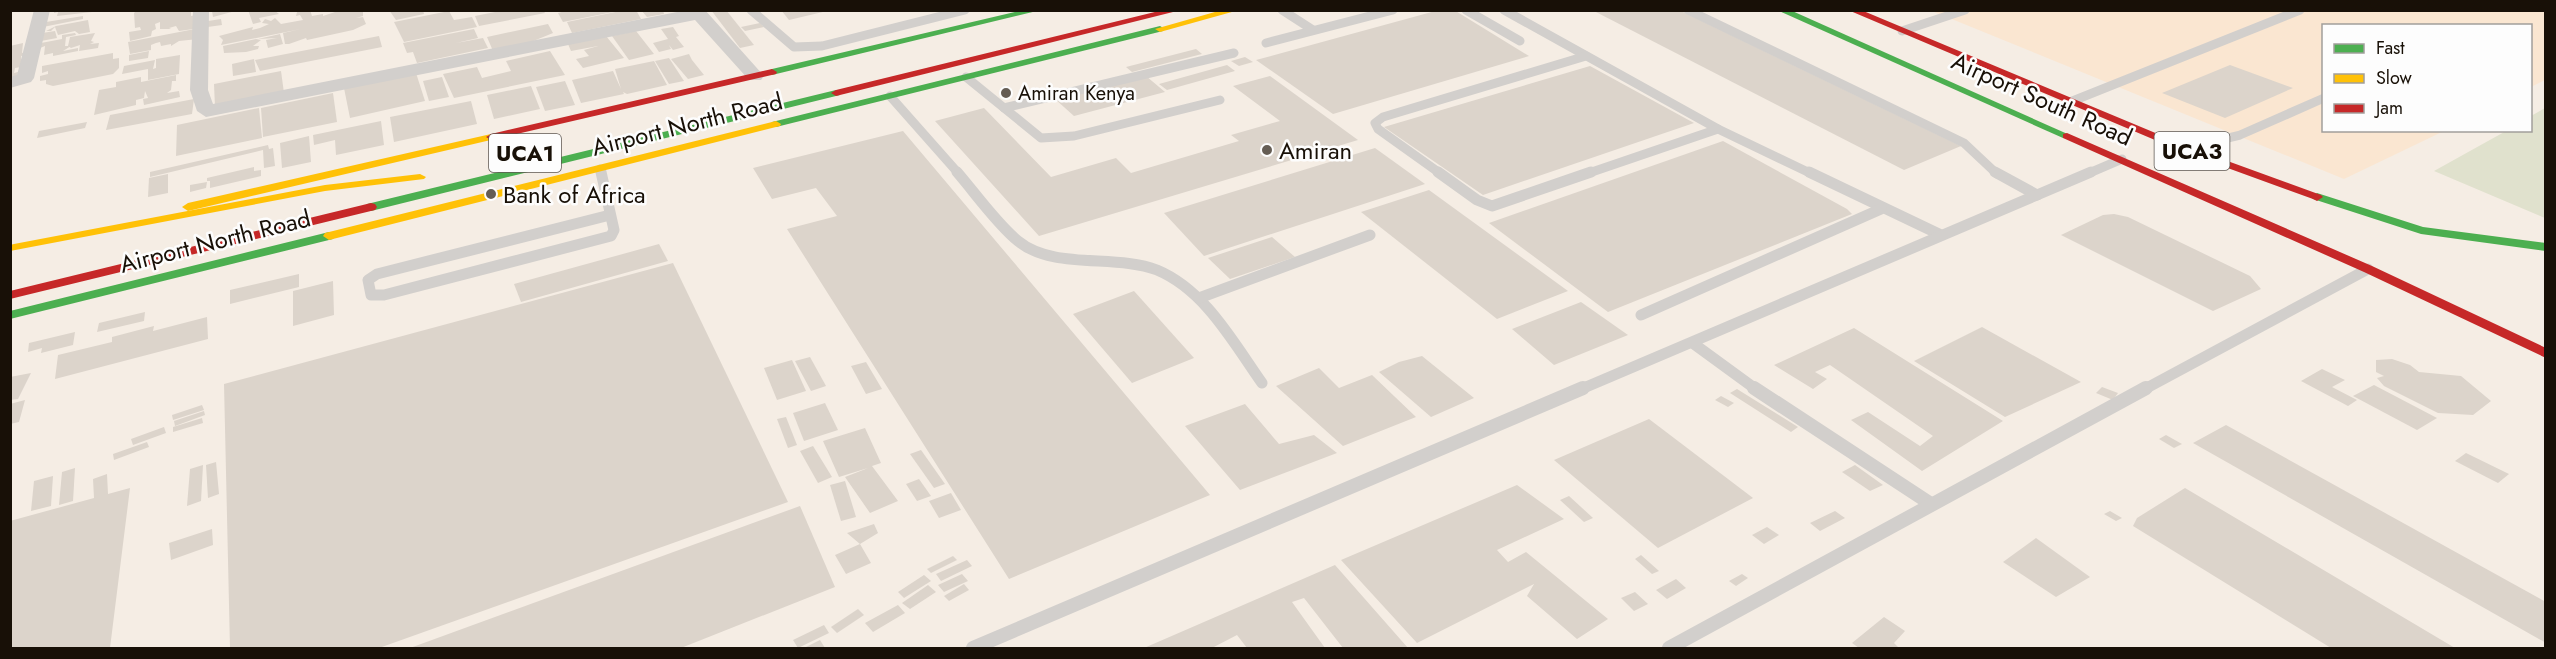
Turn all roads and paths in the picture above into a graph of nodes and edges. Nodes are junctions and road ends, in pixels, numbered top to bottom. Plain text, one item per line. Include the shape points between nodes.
1 (42, 10) edge
2 (201, 10) edge
3 (751, 10) edge
4 (965, 10) edge
5 (1037, 10) edge
6 (1120, 10) edge
7 (1177, 10) edge
8 (1235, 10) edge
9 (1282, 10) edge
10 (1394, 10) edge
11 (1466, 10) edge
12 (1504, 10) edge
13 (1688, 10) edge
14 (1781, 10) edge
15 (1852, 10) edge
16 (1939, 10) edge
17 (1965, 10) edge
18 (2300, 10) edge
19 (696, 12) edge
20 (1951, 15) junction
21 (1313, 30) junction
22 (1902, 31) junction
23 (1520, 40) dead end
24 (1266, 43) dead end
25 (1234, 53) dead end
26 (1586, 56) junction
27 (755, 76) junction
28 (966, 77) junction
29 (10, 83) edge
30 (890, 96) junction
31 (2322, 99) edge
32 (1220, 100) dead end
33 (2070, 102) junction
34 (736, 103) dead end
35 (1004, 108) junction
36 (1718, 129) junction
37 (2185, 149) junction
38 (2122, 159) junction
39 (600, 169) junction
40 (2037, 195) junction
41 (1881, 209) junction
42 (288, 210) dead end
43 (610, 215) junction
44 (1370, 235) dead end
45 (1941, 235) junction
46 (2546, 247) edge
47 (12, 248) edge
48 (2368, 269) junction
49 (10, 295) edge
50 (1199, 298) junction
51 (10, 315) edge
52 (1641, 315) dead end
53 (1694, 344) junction
54 (2546, 354) edge
55 (1262, 383) dead end
56 (1931, 504) junction
57 (973, 648) edge
58 (1670, 648) edge

1 - 29 street via 26,78
2 - 19 street via 199,90 206,111
3 - 4 lane via 794,47 822,46
5 - 27 main road, Airport North Road / UCA1
6 - 34 main road, Airport North Road
7 - 49 main road, Airport North Road / UCA1
8 - 28 main road, Airport North Road / UCA1
9 - 21 lane
10 - 21 lane
11 - 23 lane
12 - 26 lane
13 - 40 lane via 1964,143 1997,174
14 - 38 main road, Airport South Road
15 - 22 main road, Airport South Road / UCA3
16 - 20 lane
17 - 20 lane
18 - 33 lane
19 - 27 street
20 - 22 lane
21 - 24 lane
22 - 33 main road, Airport South Road / UCA3
25 - 35 lane
26 - 36 lane
26 - 36 lane via 1383,117 1375,123 1377,129 1477,200 1492,206
27 - 47 main road, Airport North Road / UCA1
28 - 30 main road, Airport North Road / UCA1
28 - 35 lane
30 - 39 main road, Airport North Road / UCA1
30 - 50 lane via 1019,242 1037,252 1063,258 1137,264 1171,276
31 - 37 lane via 2240,135
32 - 35 lane via 1054,138 1032,133
33 - 37 main road, Airport South Road / UCA3
36 - 41 lane
37 - 46 main road, Airport South Road / UCA3 via 2394,223 2460,237
38 - 40 lane
38 - 48 main road, Airport South Road
39 - 43 lane
39 - 51 main road, Airport North Road / UCA1
40 - 45 lane
41 - 45 lane
41 - 52 lane
42 - 47 main road, Airport North Road via 431,175 325,188
43 - 43 lane via 614,230 602,240 384,295 371,294 368,280 377,274
44 - 50 lane
45 - 53 lane
48 - 54 main road, Airport South Road
48 - 56 lane
50 - 55 lane
53 - 56 lane via 1746,383
53 - 57 lane
56 - 58 lane

